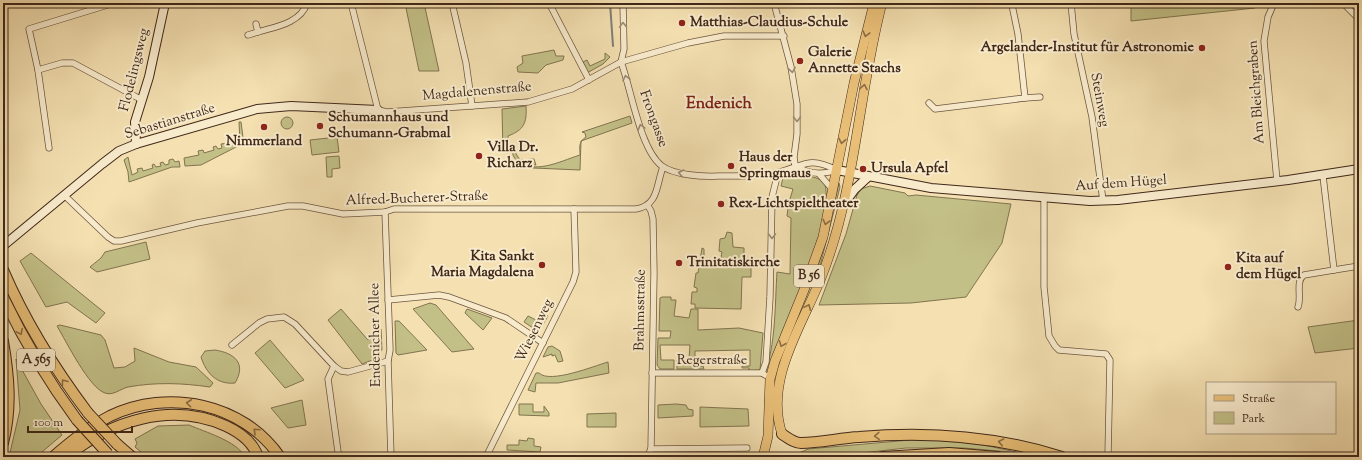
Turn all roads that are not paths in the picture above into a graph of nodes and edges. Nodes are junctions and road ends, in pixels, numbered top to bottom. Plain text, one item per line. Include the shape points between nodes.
1 (114, 3) edge
2 (165, 3) edge
3 (307, 3) edge
4 (351, 3) edge
5 (452, 3) edge
6 (549, 3) edge
7 (624, 3) edge
8 (774, 3) edge
9 (874, 3) edge
10 (882, 3) edge
11 (1025, 3) edge
12 (1071, 3) edge
13 (1274, 3) edge
14 (1344, 3) edge
15 (1359, 19) edge
16 (256, 24) dead end
17 (258, 32) junction
18 (248, 36) dead end
19 (784, 36) junction
20 (622, 62) junction
21 (38, 70) junction
22 (589, 80) junction
23 (1040, 97) dead end
24 (1026, 98) junction
25 (142, 100) junction
26 (929, 103) dead end
27 (472, 106) junction
28 (378, 110) junction
29 (136, 144) junction
30 (49, 148) dead end
31 (795, 165) junction
32 (663, 167) junction
33 (1359, 169) edge
34 (837, 170) junction
35 (778, 173) junction
36 (849, 173) junction
37 (819, 174) junction
38 (1323, 176) junction
39 (868, 177) junction
40 (1277, 181) junction
41 (833, 190) junction
42 (64, 195) junction
43 (1044, 198) junction
44 (1102, 201) junction
45 (648, 206) junction
46 (843, 207) junction
47 (574, 209) junction
48 (385, 212) junction
49 (3, 246) edge
50 (1359, 266) edge
51 (3, 270) edge
52 (1334, 270) junction
53 (3, 297) edge
54 (388, 300) junction
55 (1298, 308) dead end
56 (3, 341) edge
57 (543, 344) junction
58 (232, 345) dead end
59 (388, 361) junction
60 (334, 366) junction
61 (652, 373) junction
62 (762, 373) junction
63 (770, 379) junction
64 (778, 396) junction
65 (768, 418) junction
66 (782, 434) joint
67 (3, 443) edge
68 (747, 448) dead end
69 (651, 449) junction
70 (488, 455) edge
71 (1108, 455) dead end
72 (110, 456) edge
73 (53, 457) edge
74 (66, 457) edge
75 (132, 457) edge
76 (258, 457) edge
77 (280, 457) edge
78 (336, 457) edge
79 (391, 457) edge
80 (647, 457) edge
81 (763, 457) edge
82 (882, 457) edge
83 (998, 457) edge
84 (1062, 457) edge

1 - 21 street via 29,30
2 - 25 street, Flodelingsweg
3 - 17 street via 290,22
4 - 28 street
5 - 27 street via 466,63
6 - 22 street
20 -> 7 street
8 - 19 street
9 -> 34 main road, B 56 via 854,83
36 -> 10 main road, B 56 via 872,44
11 - 24 street via 1012,5
12 - 44 street, Steinweg via 1074,34 1092,117
13 - 40 street, Am Bleichgraben via 1268,17 1264,41
14 - 15 street
16 - 17 street
17 - 18 street
19 - 20 street, Magdalenenstraße via 724,36
19 -> 31 street via 792,66 797,104
20 - 22 street, Magdalenenstraße
32 -> 20 street, Frongasse via 656,160 642,133
21 - 25 street via 72,63
21 - 30 street
22 - 27 street, Magdalenenstraße via 554,95 528,102
23 - 24 street
24 - 26 street via 935,109
25 - 29 street, Flodelingsweg via 134,128
27 - 28 street, Magdalenenstraße via 388,112
28 - 29 street, Sebastianstraße via 291,106 257,109
29 - 42 street, Sebastianstraße via 102,164
31 - 34 street, Frongasse via 809,162 824,164
31 - 35 street, Frongasse
31 - 37 street via 801,170
35 -> 32 street, Frongasse via 707,177
32 - 45 street via 653,201
33 - 38 street, Auf dem Hügel
34 - 36 street, Auf dem Hügel
34 - 37 street
34 - 41 main road, B 56
35 -> 62 street via 772,197 770,297 766,362
36 - 39 street, Auf dem Hügel
36 - 46 main road, B 56
37 - 41 street
38 - 40 street, Auf dem Hügel
38 - 52 street
39 - 43 street, Auf dem Hügel via 931,188
39 - 46 street via 855,189
40 - 44 street, Auf dem Hügel
41 -> 63 main road, B 56 via 817,255
42 - 48 street, Alfred-Bucherer-Straße via 114,241 288,206 303,206 344,214
42 - 49 street, Sebastianstraße
43 - 44 street, Auf dem Hügel
43 - 71 street via 1044,288 1049,336 1059,350 1106,354 1110,360
45 - 47 street, Alfred-Bucherer-Straße
45 - 61 street, Brahmsstraße via 653,219 654,248
64 -> 46 main road, B 56 via 781,373 790,345 820,279
47 - 48 street, Alfred-Bucherer-Straße via 394,209
47 - 57 street, Wiesenweg via 576,272
48 - 54 street, Endenicher Allee
50 - 52 street
75 -> 51 highway, A 565, bridge via 116,444 88,413 58,373 28,322
52 - 55 street via 1301,277 1301,299
53 -> 72 highway, A 565, bridge via 49,382 77,420
54 - 57 street via 439,295 449,297 506,318
54 - 59 street, Endenicher Allee
56 - 67 highway via 10,396
57 - 70 street, Wiesenweg
58 - 60 street via 259,323 284,317 295,324
59 - 60 street via 348,372
59 - 79 street, Endenicher Allee
60 - 78 street via 328,379 338,452
61 - 62 street, Regerstraße
61 - 69 street, Brahmsstraße
62 - 63 street, Regerstraße
63 - 65 main road, B 56
64 - 65 main road, B 56
64 - 66 main road, B 56
65 - 81 main road, B 56 via 768,436
84 -> 66 highway via 993,440 953,435 861,436 801,443
68 - 69 street
69 - 80 street, Brahmsstraße
77 -> 73 highway via 250,426 227,412 191,403 172,402 150,404 111,416 90,428
74 - 76 highway via 95,436 117,426 144,417 164,414 214,420 244,437
82 - 83 highway via 949,453

